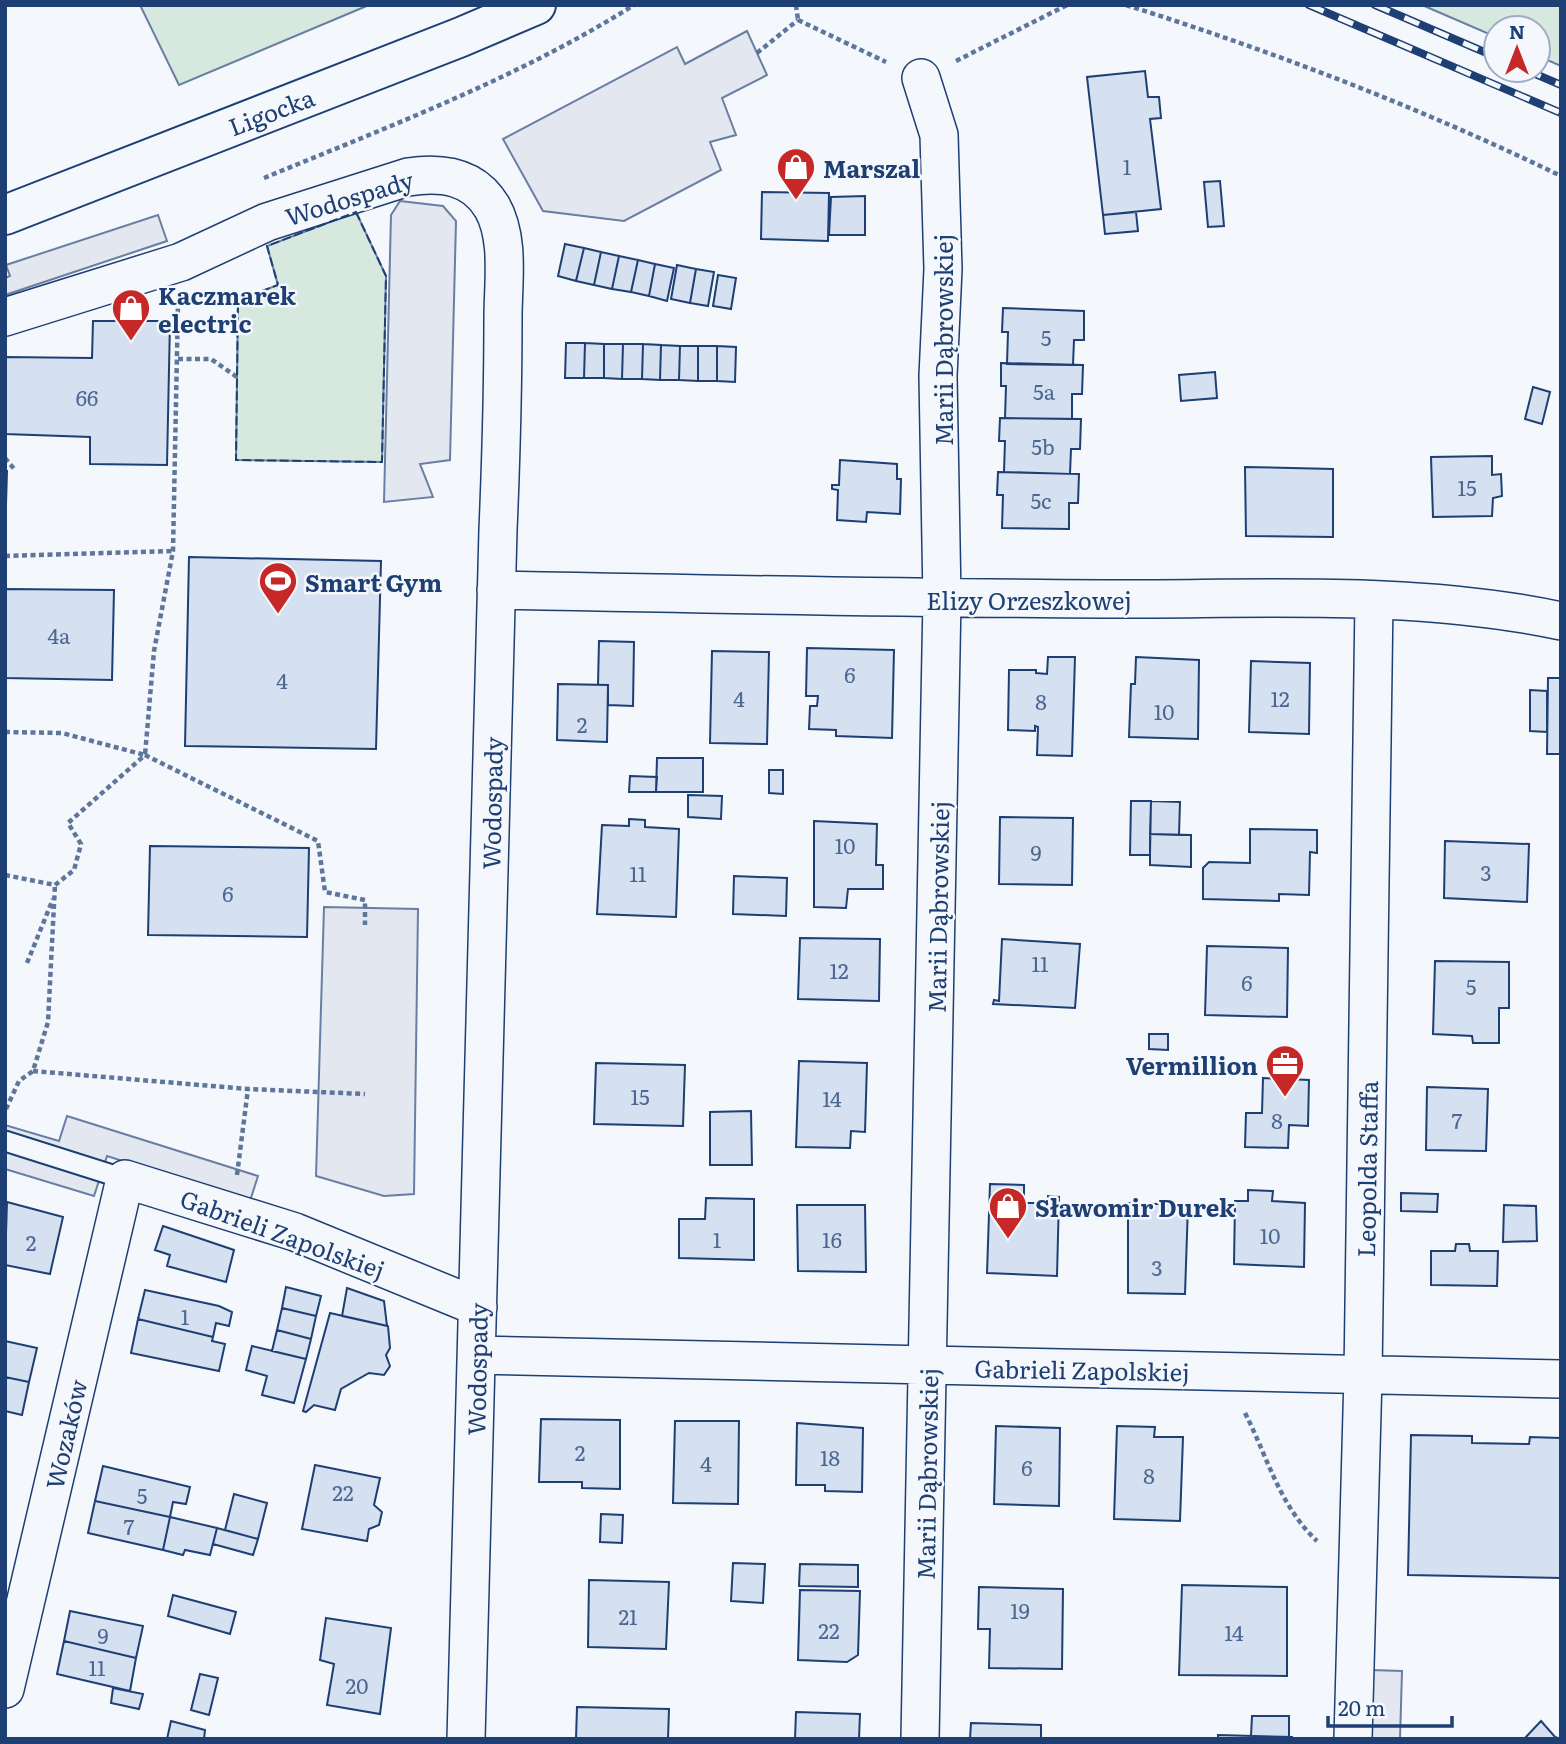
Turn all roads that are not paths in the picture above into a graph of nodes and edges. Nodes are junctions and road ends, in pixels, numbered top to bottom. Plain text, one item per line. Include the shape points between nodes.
1 (536, 5) edge
2 (921, 78) road end
3 (5, 215) edge
4 (5, 317) edge
5 (496, 590) junction
6 (943, 598) junction
7 (1374, 600) junction
8 (1561, 621) edge
9 (5, 1141) edge
10 (125, 1179) junction
11 (478, 1307) junction
12 (477, 1355) junction
13 (929, 1365) junction
14 (1363, 1376) junction
15 (1561, 1379) edge
16 (15, 1603) edge
17 (5, 1689) edge
18 (466, 1739) edge
19 (920, 1739) edge
20 (1353, 1739) edge

1 - 3 street, Ligocka
2 - 6 street, Marii Dąbrowskiej via 939,135 943,201 938,376
4 - 5 street, Wodospady via 180,279 267,222 408,177 449,175 470,185 497,217 503,260 503,428
5 - 6 street, Elizy Orzeszkowej
5 - 11 street, Wodospady
6 - 7 street, Elizy Orzeszkowej
6 - 13 street, Marii Dąbrowskiej
7 - 8 street, Elizy Orzeszkowej via 1451,603
7 - 14 street, Leopolda Staffa
9 - 10 lane
10 - 11 street, Gabrieli Zapolskiej via 315,1239
10 - 16 street, Wozaków
11 - 12 street, Wodospady
12 - 13 street, Gabrieli Zapolskiej
12 - 18 street, Wodospady
13 - 14 street, Gabrieli Zapolskiej
13 - 19 street, Marii Dąbrowskiej
14 - 15 street, Gabrieli Zapolskiej
14 - 20 street, Leopolda Staffa
16 - 17 street, Wozaków

